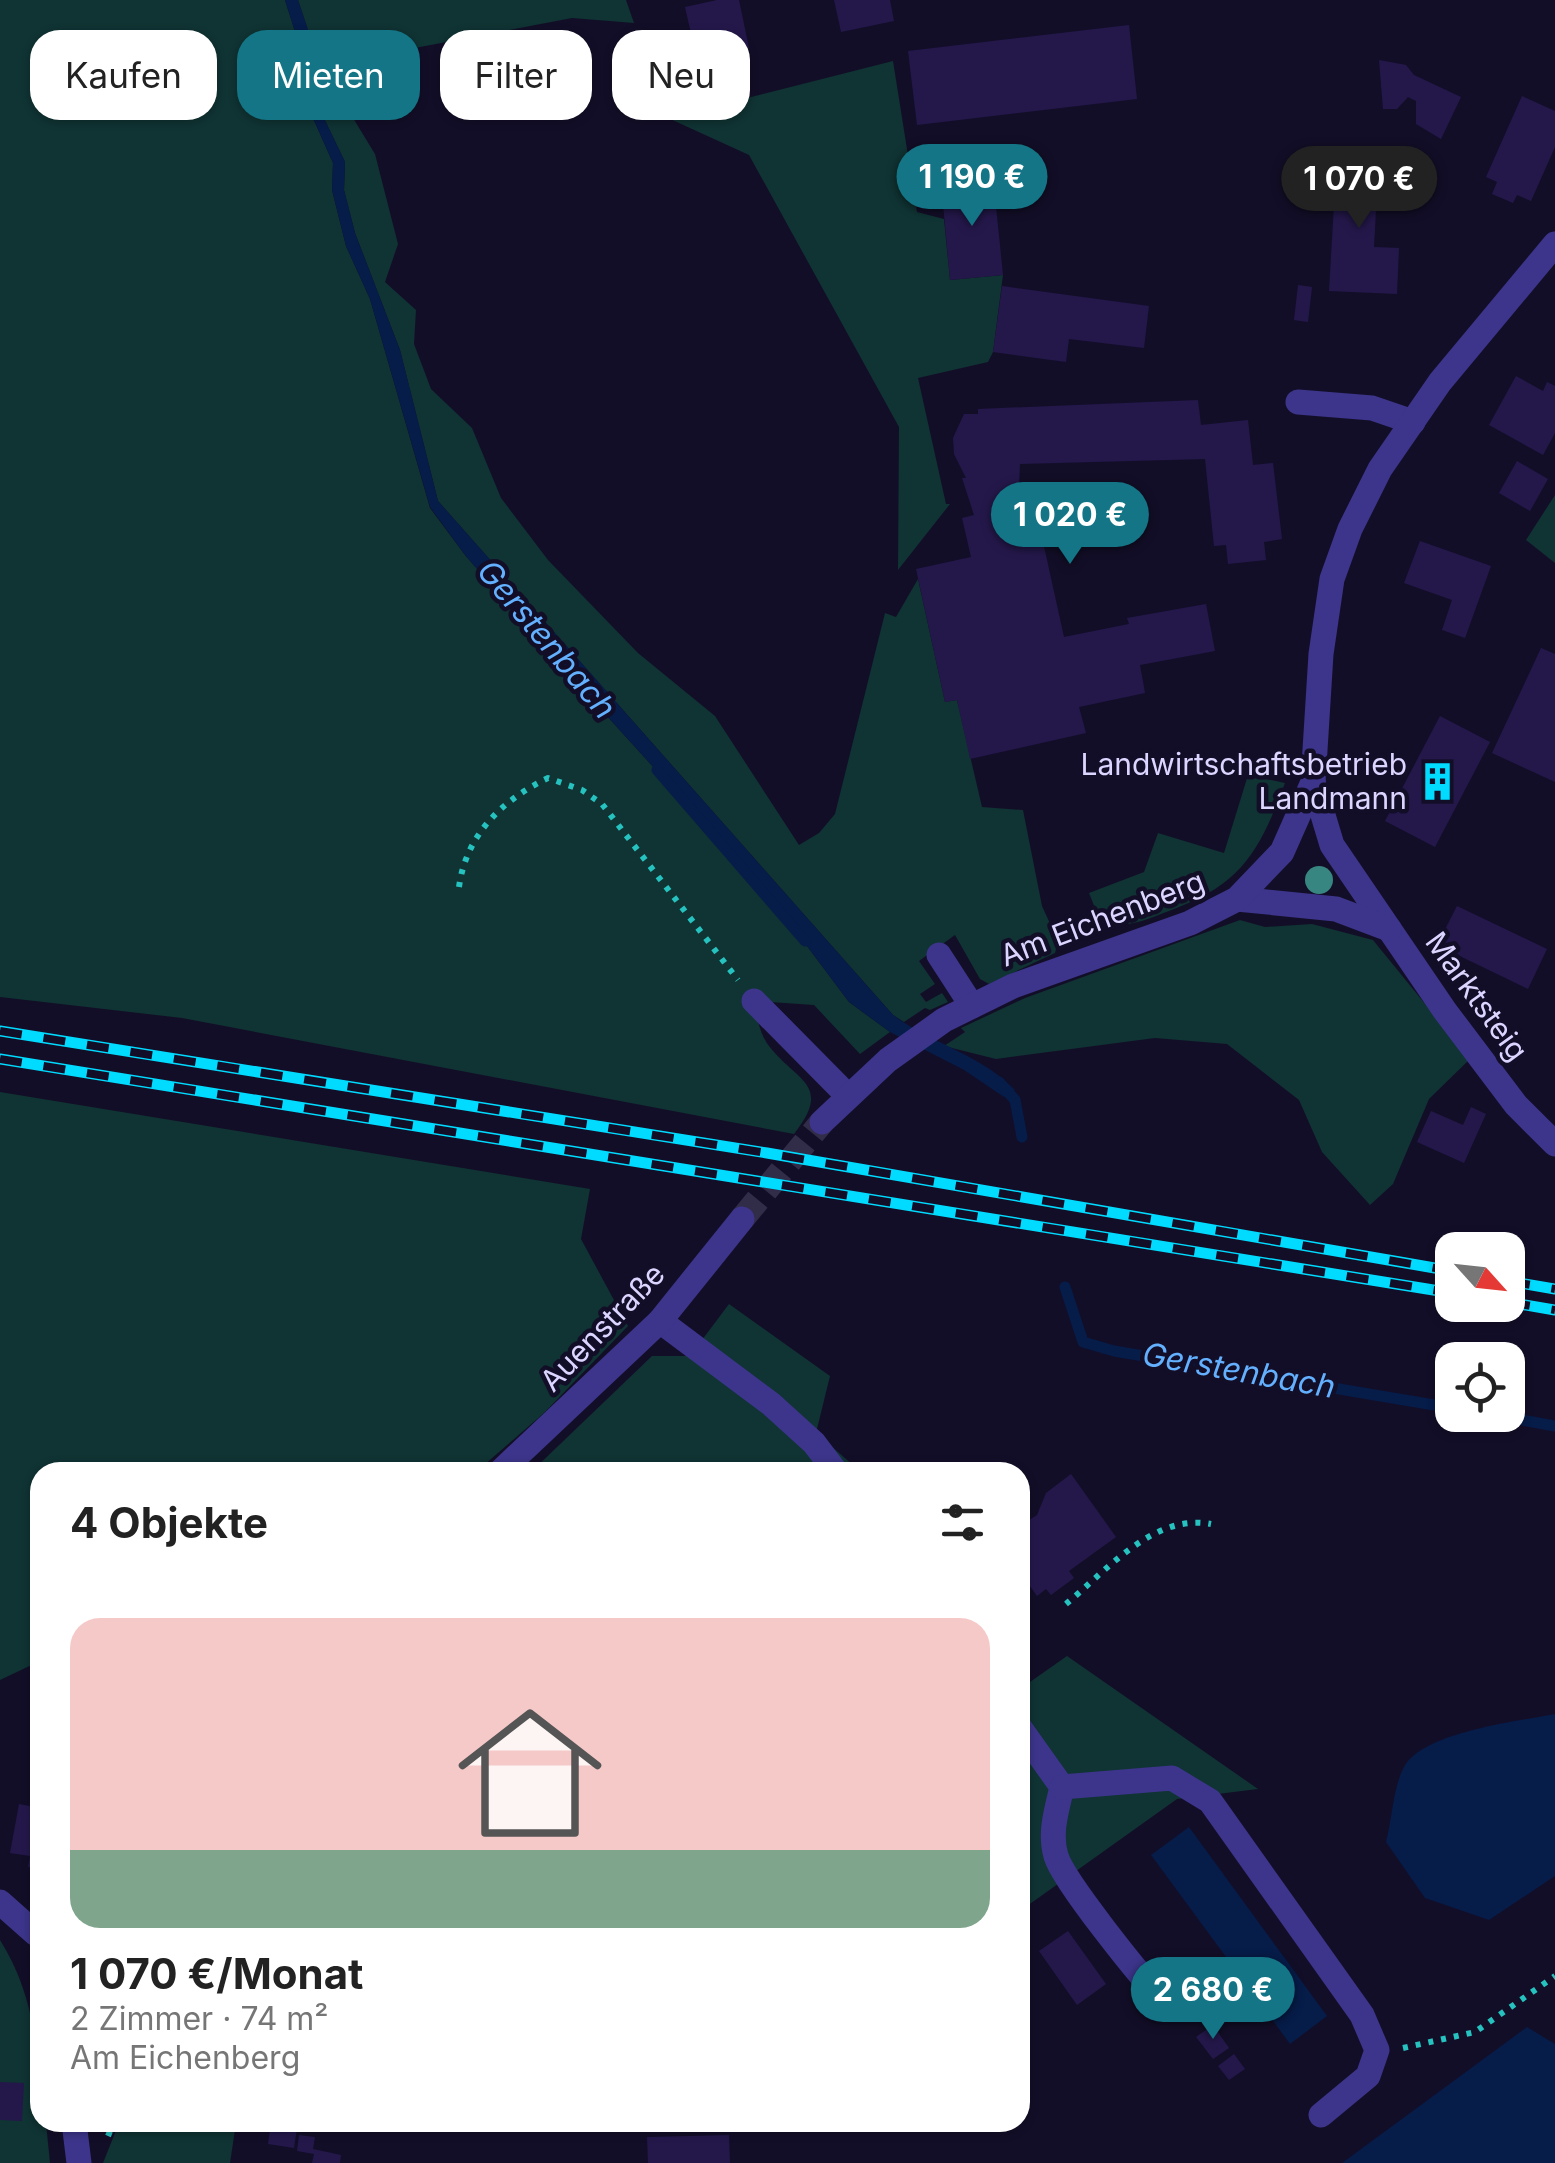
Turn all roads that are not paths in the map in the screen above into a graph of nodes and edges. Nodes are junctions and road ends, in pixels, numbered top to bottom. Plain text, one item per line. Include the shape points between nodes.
1 (1555, 244) edge
2 (1298, 402) dead end
3 (1413, 422) junction
4 (1313, 782) junction
5 (1237, 899) junction
6 (1389, 929) junction
7 (939, 955) dead end
8 (754, 1001) road end
9 (972, 1006) junction
10 (846, 1095) junction
11 (822, 1122) tunnel mouth
12 (1555, 1144) edge
13 (742, 1220) tunnel mouth
14 (660, 1321) junction
15 (511, 1462) edge
16 (828, 1462) edge
17 (1030, 1742) edge
18 (1062, 1787) junction
19 (0, 1902) edge
20 (30, 1929) edge
21 (1202, 1984) dead end
22 (1321, 2115) dead end
23 (75, 2132) edge
24 (79, 2163) edge

1 - 3 street, Am Eichenberg
2 - 3 street via 1372,408
3 - 4 street, Am Eichenberg via 1380,469 1332,578
4 - 5 street, Am Eichenberg via 1282,852
4 - 6 street, Marktsteig via 1332,845
5 - 6 street, Marktsteig via 1336,909
5 - 9 street, Am Eichenberg
6 - 12 street, Marktsteig via 1504,1089
7 - 9 street
8 - 10 street
9 - 10 street, Am Eichenberg
10 - 11 street, Am Eichenberg
13 - 14 street, Auenstraße
14 - 15 street, Auenstraße
14 - 16 street via 771,1404
17 - 18 street
18 - 21 street via 1053,1824 1056,1857 1084,1900 1163,1998 1178,2000
18 - 22 street via 1172,1778 1210,1801 1362,2015 1376,2050 1368,2076
19 - 20 street
23 - 24 street

